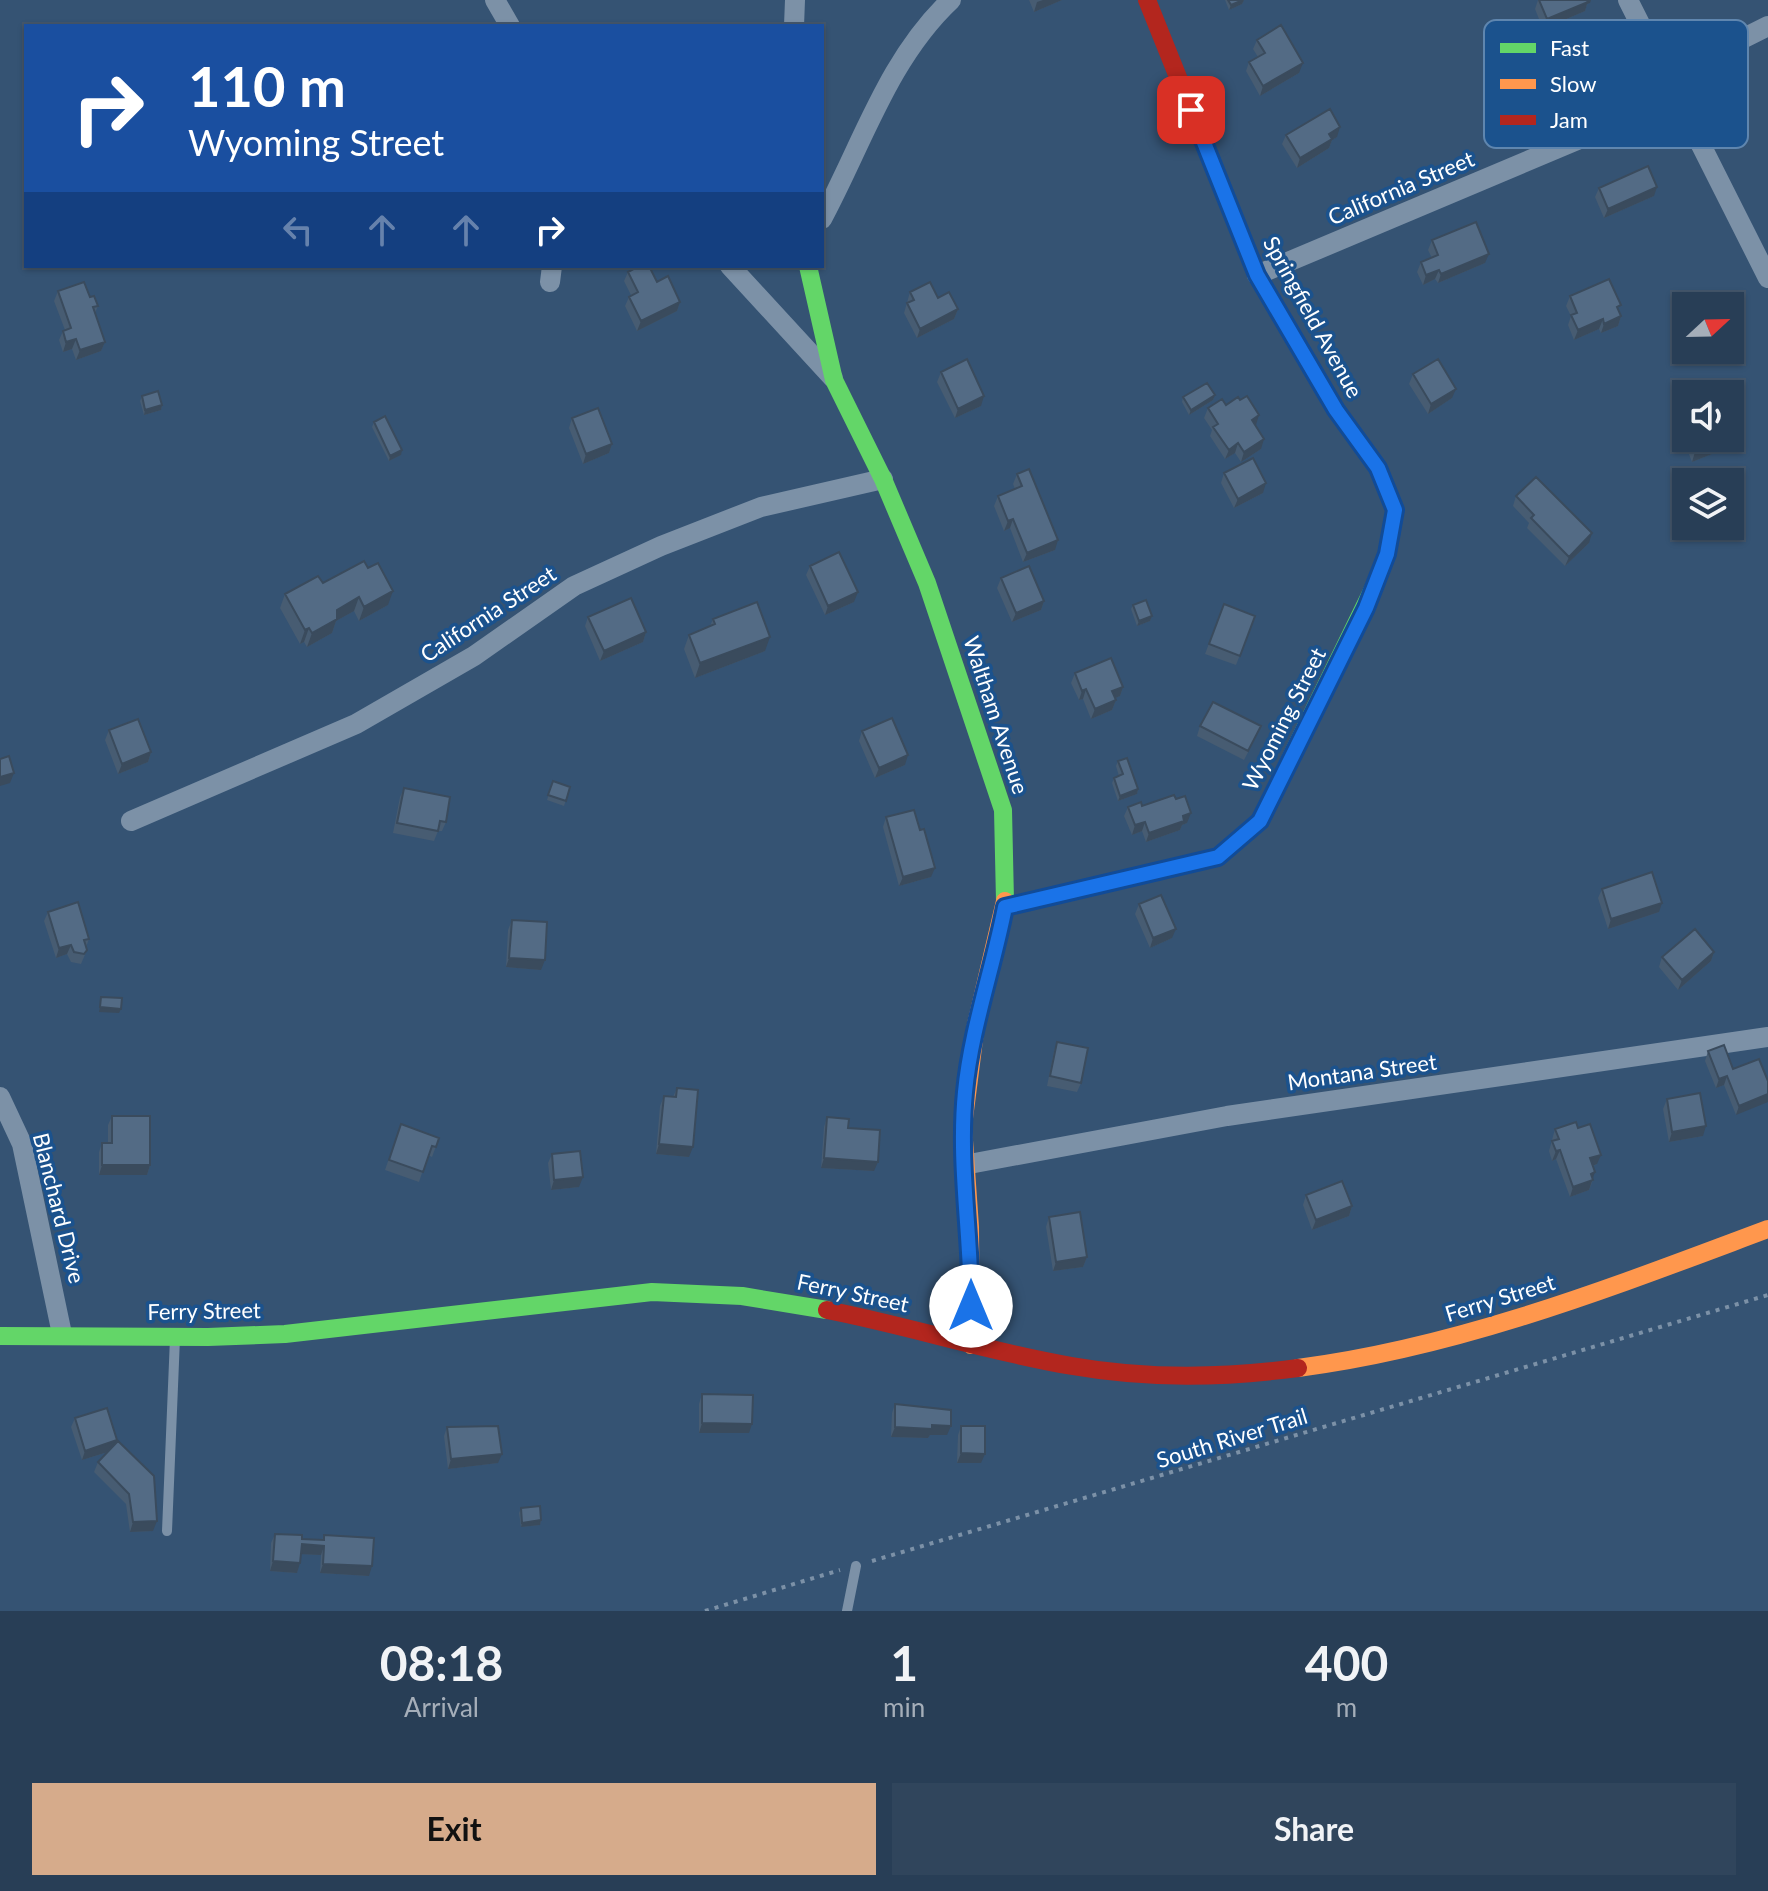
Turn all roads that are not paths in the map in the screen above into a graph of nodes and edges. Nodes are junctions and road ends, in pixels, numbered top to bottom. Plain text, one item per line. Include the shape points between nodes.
1 (495, 0) edge
2 (795, 0) edge
3 (951, 0) edge
4 (1147, 0) edge
5 (1628, 0) edge
6 (1638, 20) edge
7 (509, 24) edge
8 (794, 24) edge
9 (1768, 26) edge
10 (1748, 36) edge
11 (1558, 148) edge
12 (1703, 148) edge
13 (830, 190) edge
14 (824, 212) edge
15 (732, 268) edge
16 (808, 268) edge
17 (1257, 275) junction
18 (1768, 278) edge
19 (834, 380) junction
20 (883, 479) junction
21 (1366, 608) joint
22 (131, 821) dead end
23 (1005, 907) junction
24 (1768, 1037) edge
25 (0, 1097) edge
26 (964, 1165) junction
27 (1768, 1229) edge
28 (62, 1334) junction
29 (0, 1336) edge
30 (175, 1336) junction
31 (971, 1345) junction
32 (167, 1531) dead end
33 (856, 1566) road end
34 (847, 1611) edge

1 - 7 street
2 - 8 street
3 - 13 street via 898,68
4 - 17 street, Springfield Avenue
5 - 6 street
9 - 10 street, California Street
11 - 17 street, California Street
12 - 18 street
13 - 14 street
15 - 19 street
16 - 19 street, Waltham Avenue
17 - 21 street, Springfield Avenue via 1336,410 1378,468 1395,510 1387,554
19 - 20 street, Waltham Avenue
20 - 22 street, California Street via 761,507 661,546 574,586 474,656 356,724
20 - 23 street, Waltham Avenue via 927,583 994,776 1006,841
21 - 23 street, Wyoming Street via 1260,821 1218,857
23 - 26 street, Waltham Avenue via 970,1058
24 - 26 street, Montana Street via 1227,1116
25 - 28 street, Blanchard Drive via 22,1144
26 - 31 street, Waltham Avenue
27 - 31 street, Ferry Street via 1481,1330 1394,1353 1306,1368 1218,1375 1129,1374
28 - 29 street, Ferry Street
28 - 30 street, Ferry Street
30 - 31 street, Ferry Street via 366,1327 601,1297 696,1292 796,1305
30 - 32 lane
33 - 34 lane

